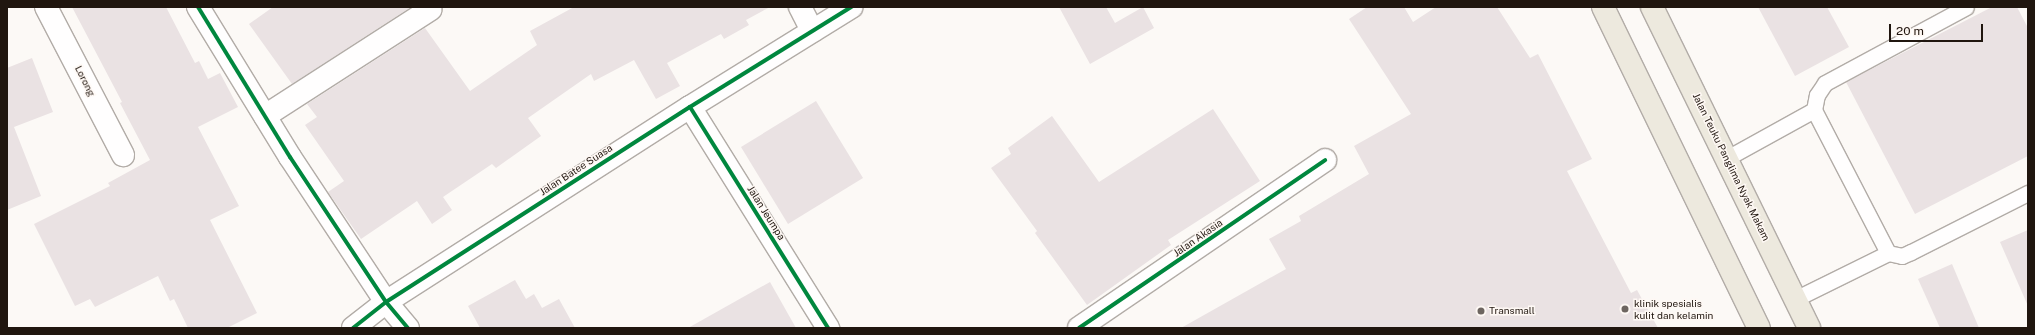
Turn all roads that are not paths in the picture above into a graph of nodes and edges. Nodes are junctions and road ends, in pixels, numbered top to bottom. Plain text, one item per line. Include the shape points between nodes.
1 (46, 7) edge
2 (198, 7) edge
3 (800, 7) edge
4 (851, 7) edge
5 (1603, 7) edge
6 (1652, 7) edge
7 (1966, 7) edge
8 (431, 9) dead end
9 (812, 30) junction
10 (690, 107) junction
11 (1814, 110) junction
12 (265, 116) junction
13 (122, 156) dead end
14 (1727, 158) junction
15 (1325, 160) dead end
16 (2028, 193) edge
17 (1888, 253) junction
18 (1795, 299) junction
19 (386, 302) junction
20 (353, 328) edge
21 (408, 328) edge
22 (828, 328) edge
23 (1079, 328) edge
24 (1759, 328) edge
25 (1809, 328) edge

1 - 13 street, Lorong
2 - 12 street
3 - 9 street
4 - 9 street, Jalan Batee Suasa
5 - 24 main road
6 - 14 main road, Jalan Teuku Panglima Nyak Makam
7 - 11 lane via 1825,83 1817,96
8 - 12 street
9 - 10 street, Jalan Batee Suasa
10 - 19 street, Jalan Batee Suasa
10 - 22 street, Jalan Jeumpa
11 - 14 lane
11 - 17 lane
12 - 19 street
14 - 18 main road, Jalan Teuku Panglima Nyak Makam
15 - 23 street, Jalan Akasia
16 - 17 lane via 1902,256
17 - 18 lane
18 - 25 main road, Jalan Teuku Panglima Nyak Makam
19 - 20 street, Jalan Batee Suasa
19 - 21 street

